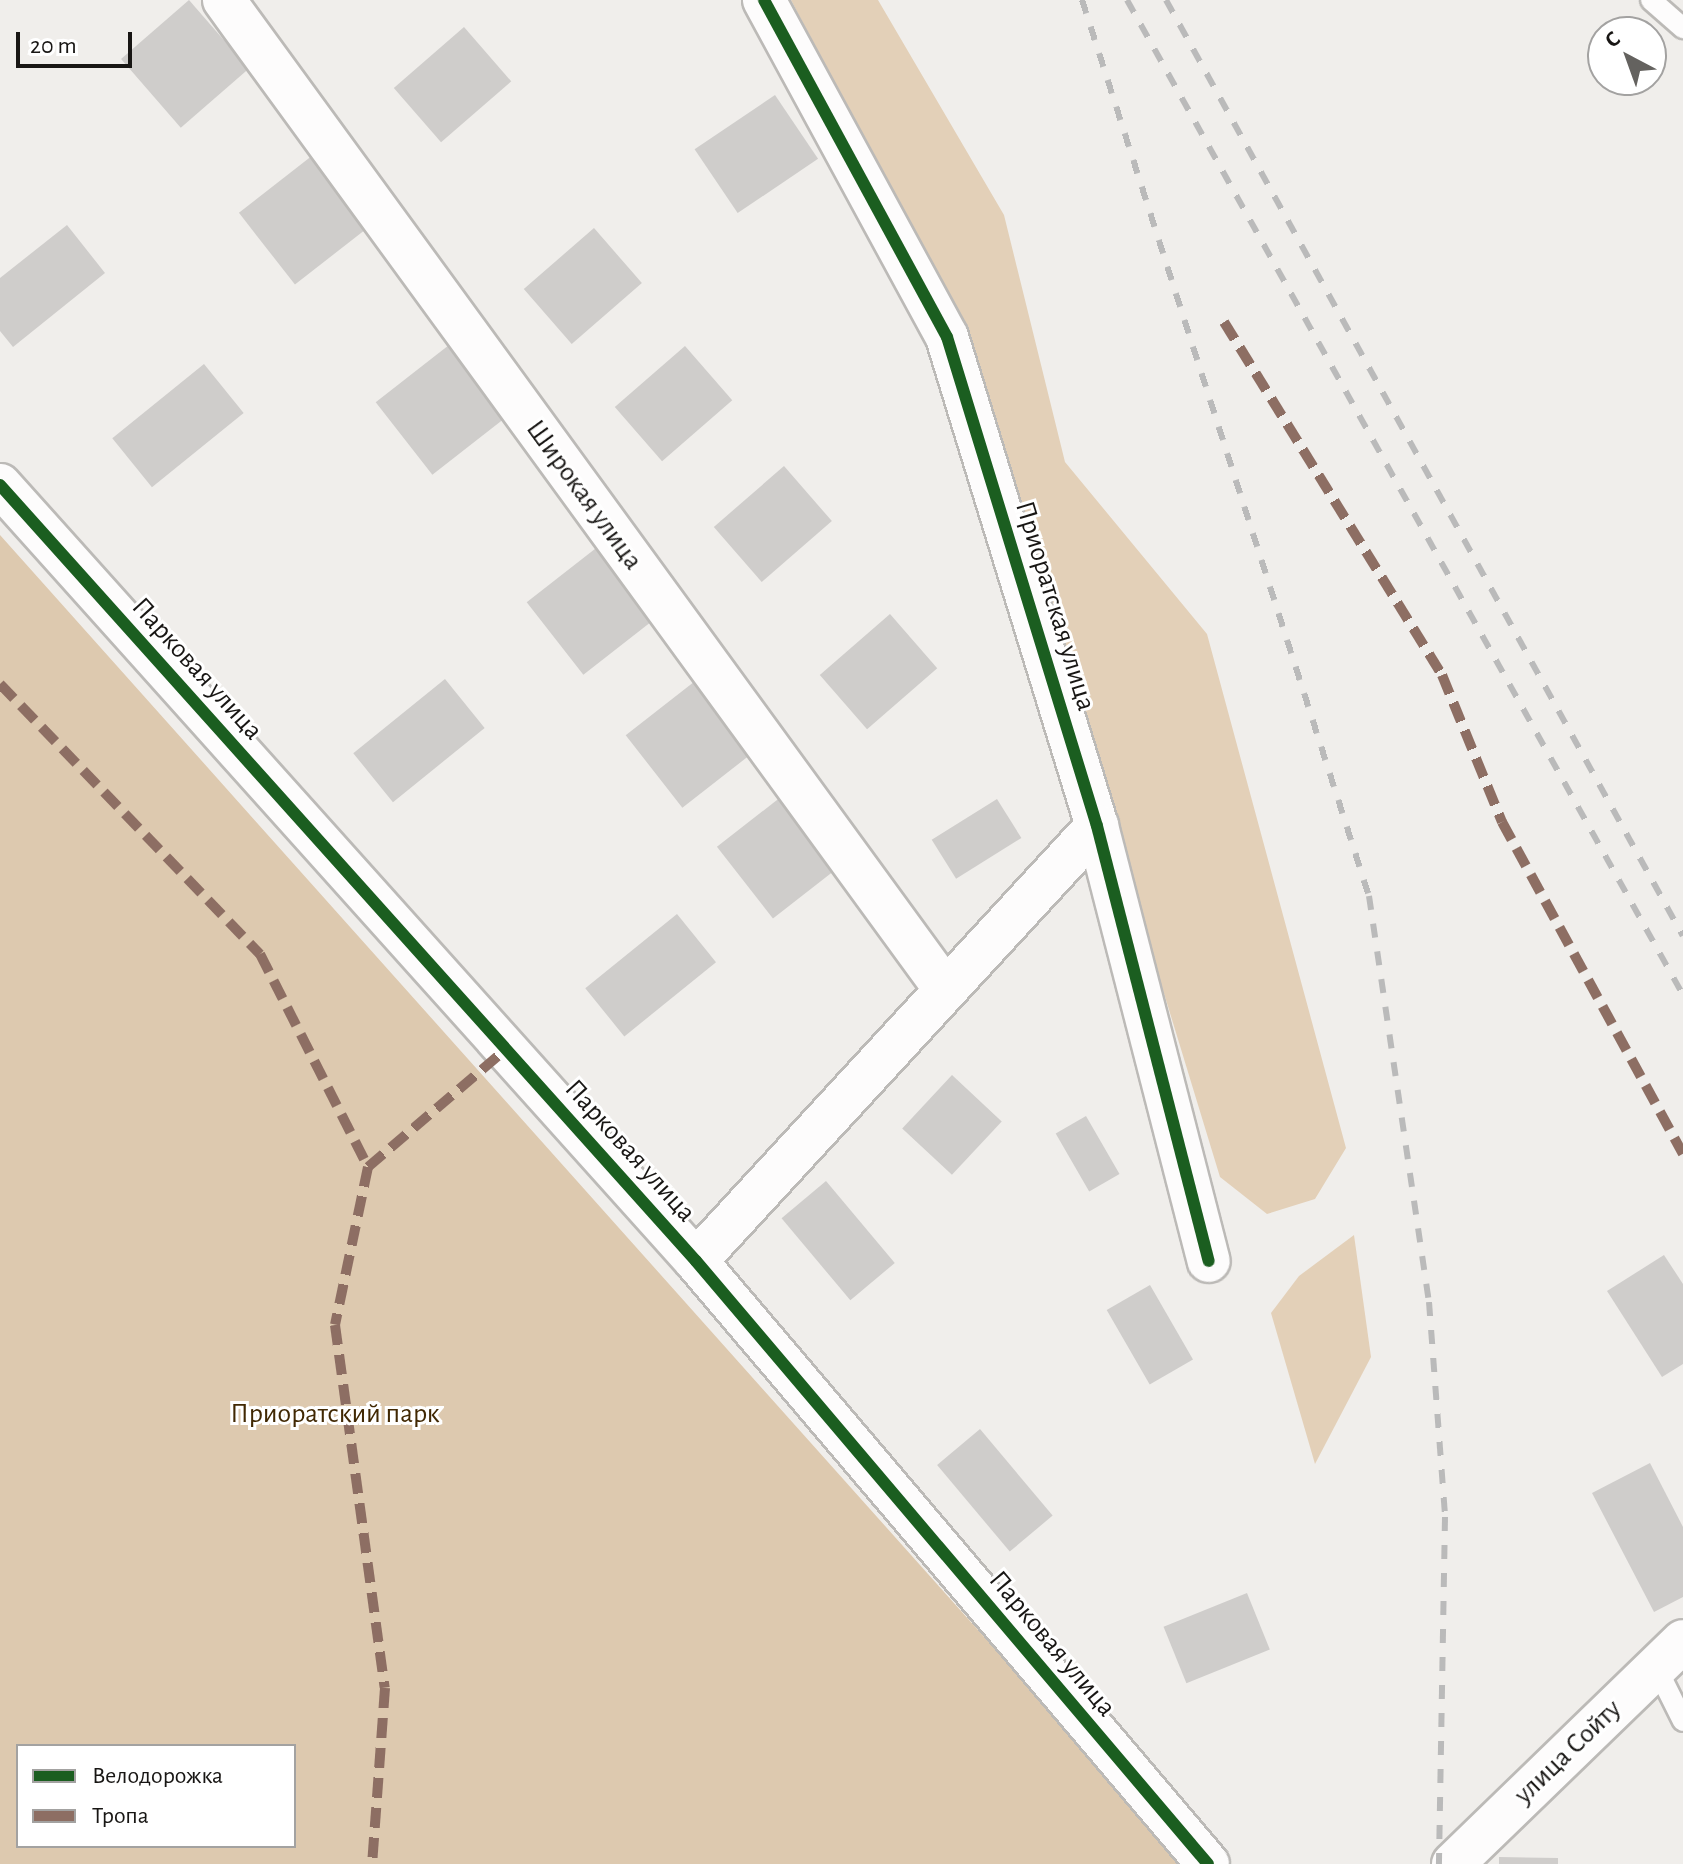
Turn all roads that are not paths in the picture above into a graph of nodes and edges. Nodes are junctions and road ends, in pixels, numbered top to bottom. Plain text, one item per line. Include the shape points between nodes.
1 (224, 0) edge
2 (764, 0) edge
3 (1651, 0) edge
4 (1683, 28) edge
5 (0, 485) edge
6 (1097, 826) junction
7 (945, 989) junction
8 (696, 1261) junction
9 (1209, 1261) dead end
10 (1670, 1654) edge
11 (1683, 1721) edge
12 (1208, 1864) edge
13 (1453, 1864) edge

1 - 7 street, Широкая улица
2 - 6 street, Приоратская улица via 947,337
3 - 4 lane
5 - 8 street, Парковая улица
6 - 7 street
6 - 9 street, Приоратская улица
7 - 8 street
8 - 12 street, Парковая улица
10 - 11 lane
10 - 13 street, улица Сойту

